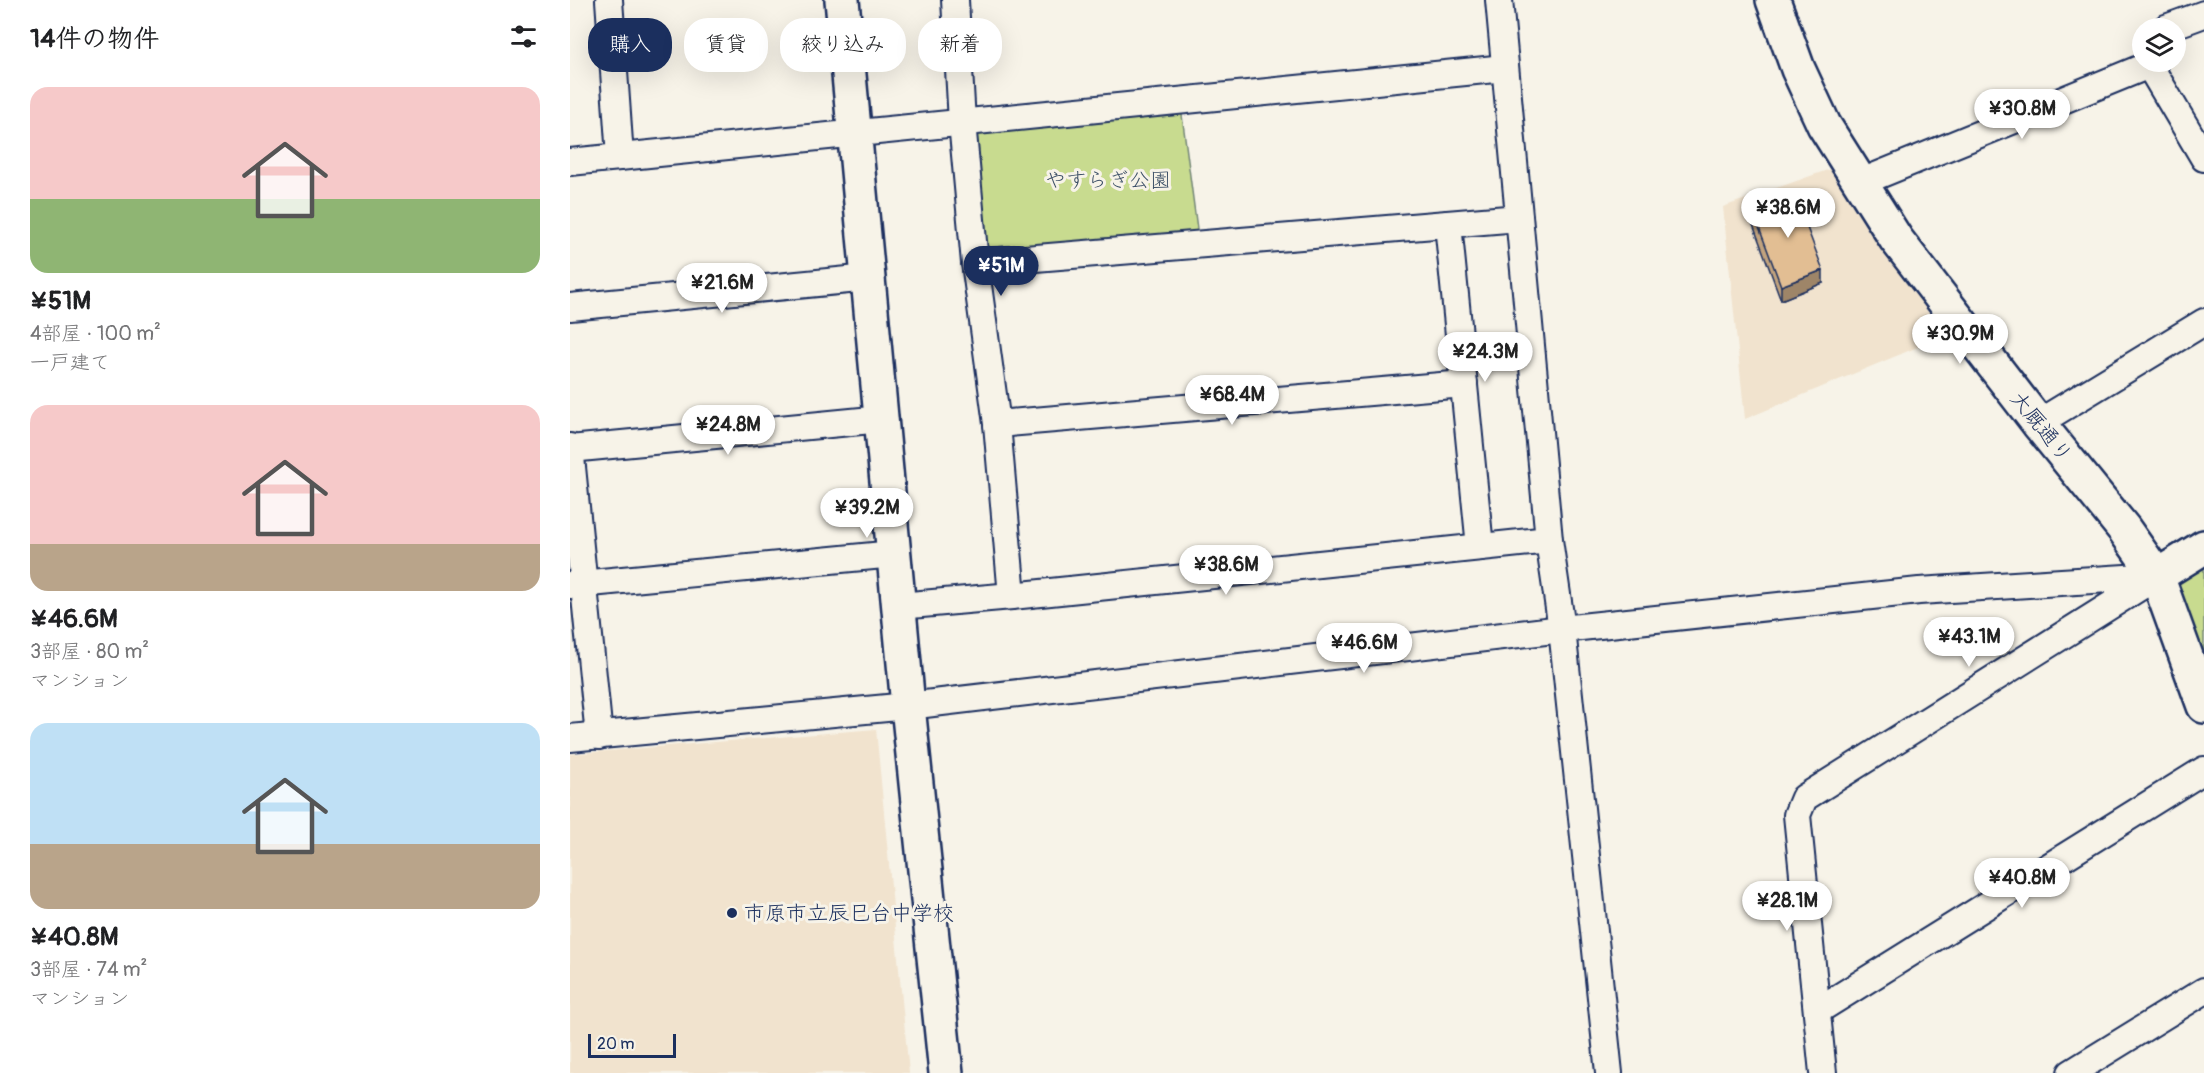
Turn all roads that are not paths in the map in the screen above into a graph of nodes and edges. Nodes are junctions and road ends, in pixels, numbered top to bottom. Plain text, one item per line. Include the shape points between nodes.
1 (609, 0) edge
2 (842, 0) edge
3 (955, 0) edge
4 (1499, 0) edge
5 (1781, 2) edge
6 (2204, 14) edge
7 (2186, 21) edge
8 (1505, 68) junction
9 (2132, 70) edge
10 (2154, 72) edge
11 (962, 122) junction
12 (856, 132) junction
13 (620, 157) junction
14 (2204, 158) edge
15 (570, 162) edge
16 (1859, 183) junction
17 (1519, 218) junction
18 (1448, 224) junction
19 (975, 262) junction
20 (869, 278) junction
21 (570, 307) edge
22 (2204, 322) edge
23 (1464, 384) junction
24 (882, 419) junction
25 (2038, 423) junction
26 (997, 424) junction
27 (570, 448) edge
28 (1549, 540) junction
29 (2204, 547) edge
30 (1480, 548) junction
31 (894, 554) junction
32 (2157, 576) junction
33 (577, 584) edge
34 (1012, 597) junction
35 (899, 606) junction
36 (1562, 629) junction
37 (908, 706) junction
38 (2204, 706) edge
39 (598, 736) junction
40 (570, 738) edge
41 (2204, 770) edge
42 (2204, 991) edge
43 (1816, 1011) junction
44 (946, 1073) edge
45 (1609, 1073) edge
46 (1823, 1073) edge
47 (2072, 1073) edge

1 - 13 street
2 - 12 street
3 - 11 street
4 - 8 street
5 - 16 street, 大厩通り via 1798,69 1824,125
6 - 7 street
8 - 11 street
8 - 17 street
9 - 16 street
10 - 14 street
11 - 12 street
11 - 19 street
12 - 13 street
12 - 20 street
13 - 15 street
16 - 25 street, 大厩通り via 1923,275
17 - 18 street
17 - 28 street
18 - 19 street
18 - 23 street
19 - 26 street
20 - 21 street
20 - 24 street
22 - 25 street
23 - 26 street
23 - 30 street
24 - 27 street
24 - 31 street
25 - 32 street, 大厩通り
26 - 34 street
27 - 33 street
28 - 30 street
28 - 36 street
29 - 32 street
30 - 34 street
31 - 33 street
31 - 35 street
32 - 36 street via 1919,591
32 - 38 street, 大厩通り
32 - 43 street via 1804,798 1797,815
33 - 39 street
34 - 35 street
35 - 37 street
36 - 37 street
36 - 45 street
37 - 39 street
37 - 44 street
39 - 40 street
41 - 43 street
42 - 47 street
43 - 46 street

